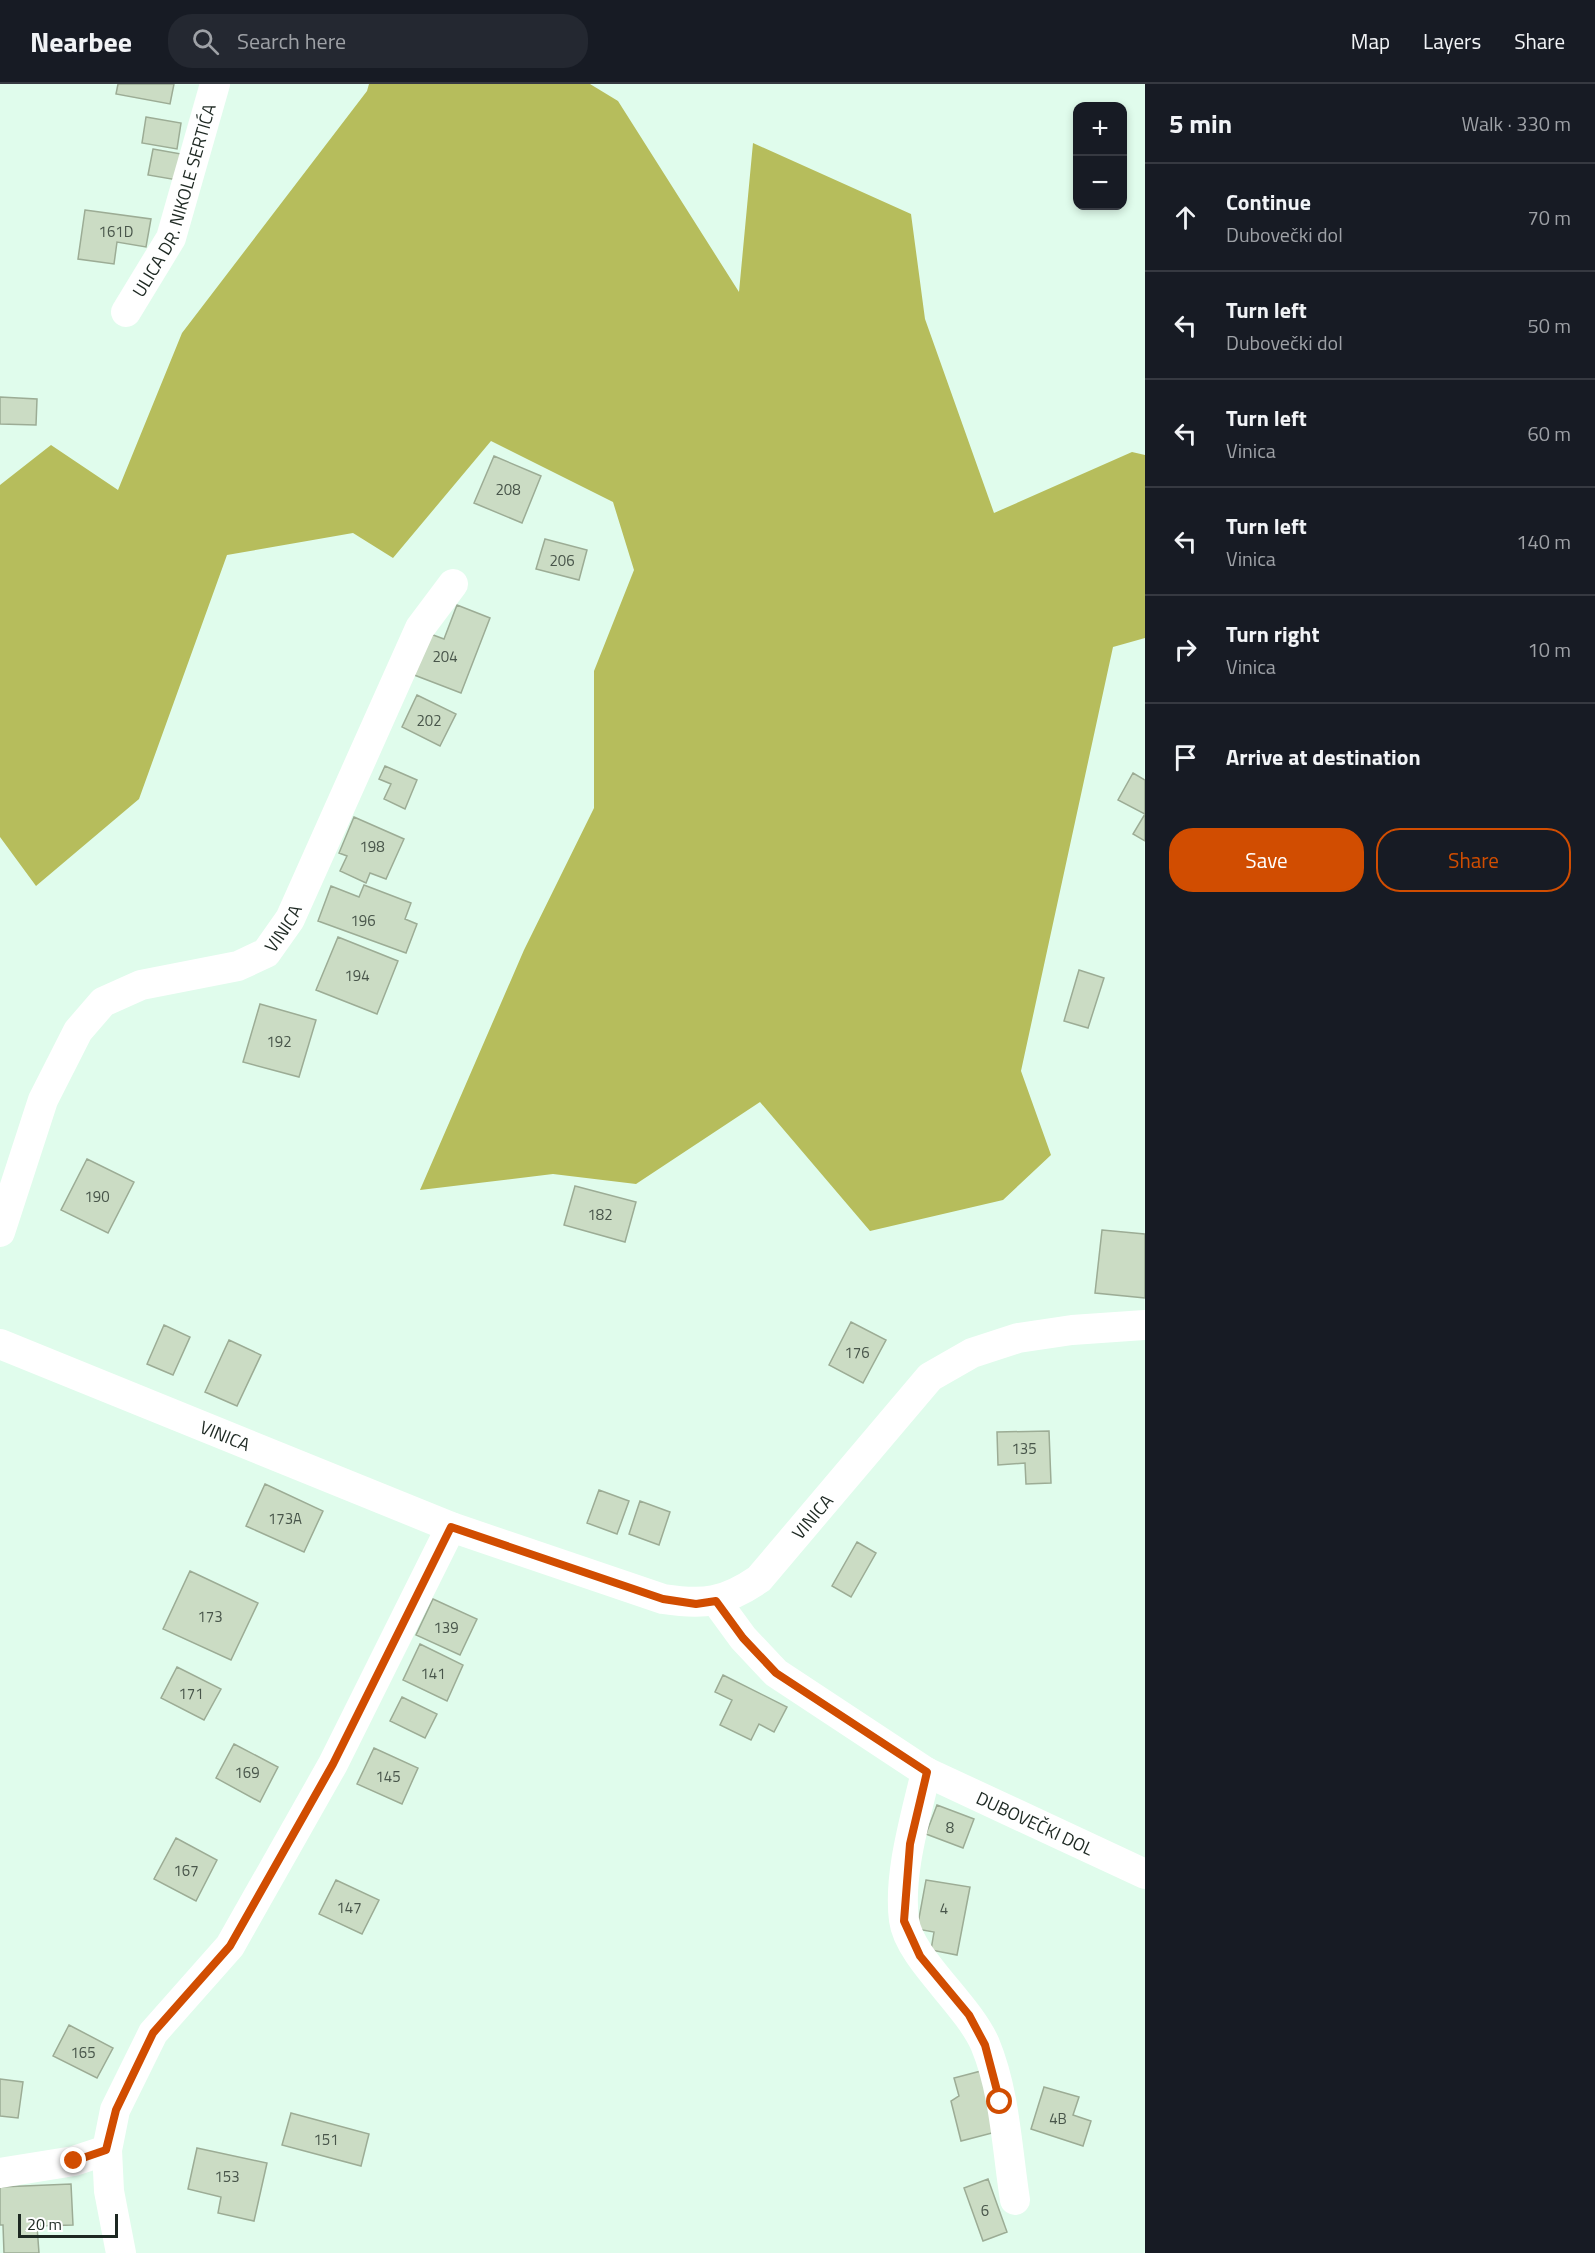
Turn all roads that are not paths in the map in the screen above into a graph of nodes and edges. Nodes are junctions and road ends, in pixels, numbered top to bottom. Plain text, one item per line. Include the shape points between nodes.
1 (215, 84) edge
2 (126, 312) dead end
3 (453, 584) dead end
4 (0, 1232) edge
5 (1145, 1324) edge
6 (0, 1344) edge
7 (451, 1527) junction
8 (716, 1601) junction
9 (927, 1772) junction
10 (1145, 1874) edge
11 (106, 2150) junction
12 (0, 2173) edge
13 (1015, 2200) dead end
14 (121, 2253) edge

1 - 2 street, ULICA DR. NIKOLE SERTIĆA via 171,238
3 - 4 street, VINICA via 420,628 290,919 266,953 247,962 141,986 104,1002 78,1030 43,1100
5 - 8 street, VINICA via 1018,1338 972,1353 930,1377 759,1579 738,1594
6 - 7 street, VINICA
7 - 8 street, VINICA via 663,1599 696,1604
7 - 11 street via 333,1764 230,1946 153,2033 116,2110
8 - 9 street, DUBOVEČKI DOL via 776,1673
9 - 10 street, DUBOVEČKI DOL
9 - 13 street via 910,1844 904,1921 920,1956 969,2015 985,2045 1000,2102
11 - 12 street via 74,2161
11 - 14 street

